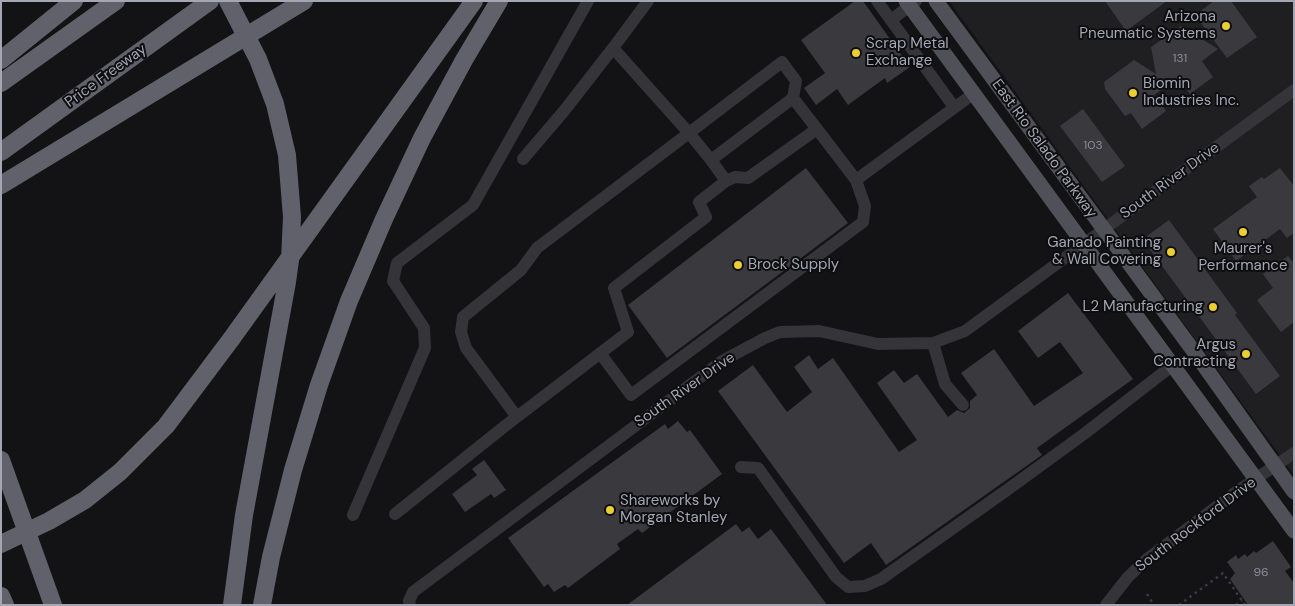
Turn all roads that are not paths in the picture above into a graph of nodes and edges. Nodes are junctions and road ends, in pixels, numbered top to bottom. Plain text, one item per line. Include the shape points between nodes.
1 (74, 1) edge
2 (116, 1) edge
3 (210, 1) edge
4 (228, 1) edge
5 (304, 1) edge
6 (474, 1) edge
7 (499, 1) edge
8 (588, 1) edge
9 (648, 1) edge
10 (877, 1) edge
11 (936, 1) edge
12 (911, 3) edge
13 (891, 20) junction
14 (612, 48) junction
15 (1, 60) edge
16 (1, 82) edge
17 (1294, 90) edge
18 (974, 94) junction
19 (793, 98) junction
20 (954, 107) junction
21 (817, 128) junction
22 (690, 133) junction
23 (1, 152) edge
24 (523, 159) dead end
25 (710, 160) junction
26 (856, 180) junction
27 (726, 181) junction
28 (1, 185) edge
29 (1103, 229) junction
30 (1084, 243) junction
31 (933, 343) junction
32 (600, 354) junction
33 (1173, 365) junction
34 (963, 405) dead end
35 (517, 417) junction
36 (1294, 453) edge
37 (1, 460) edge
38 (741, 467) dead end
39 (1275, 467) junction
40 (1256, 479) junction
41 (1294, 492) edge
42 (395, 514) dead end
43 (353, 515) dead end
44 (1294, 531) edge
45 (1, 544) edge
46 (1, 596) edge
47 (410, 603) edge
48 (5, 605) edge
49 (53, 605) edge
50 (232, 605) edge
51 (262, 605) edge
52 (1106, 605) edge

1 - 15 highway
2 - 16 highway
3 - 23 highway, Price Freeway
4 - 50 highway via 258,59 275,104 286,156 292,217 287,282 248,489
5 - 28 highway
6 - 45 highway via 232,338 155,439 120,472 72,508
7 - 51 highway via 422,138 353,293 293,470
8 - 43 street via 473,205 397,263 393,281 424,328 425,348
9 - 14 street
10 - 13 street
11 - 29 main road, East Rio Salado Parkway
12 - 13 street
12 - 18 main road, East Rio Salado Parkway
13 - 20 street
14 - 22 street
14 - 24 street
17 - 29 street, South River Drive
18 - 20 street
18 - 30 main road, East Rio Salado Parkway
19 - 21 street
19 - 22 street via 796,80 782,62
19 - 25 street
20 - 26 street
21 - 26 street
21 - 27 street via 748,178 735,176
22 - 25 street
22 - 35 street via 537,248 521,270 463,317 461,332 466,348
25 - 27 street
26 - 32 street via 864,206 863,222 631,395
27 - 32 street via 699,202 706,218 614,288 628,332
29 - 30 street, South River Drive
29 - 39 main road, East Rio Salado Parkway
30 - 31 street, South River Drive via 997,310 965,331
30 - 33 main road, East Rio Salado Parkway
31 - 34 street via 945,384
31 - 47 street, South River Drive via 878,344 819,331 780,332 765,338 722,361 675,395 413,592
32 - 35 street
33 - 38 street via 1007,490 881,579 865,586 848,587 836,577 758,468
33 - 40 main road, East Rio Salado Parkway
35 - 42 street
36 - 39 street, South Rockford Drive
37 - 49 highway
39 - 40 street, South Rockford Drive
39 - 41 main road, East Rio Salado Parkway
40 - 44 main road, East Rio Salado Parkway
40 - 52 street, South Rockford Drive via 1147,559
46 - 48 highway

